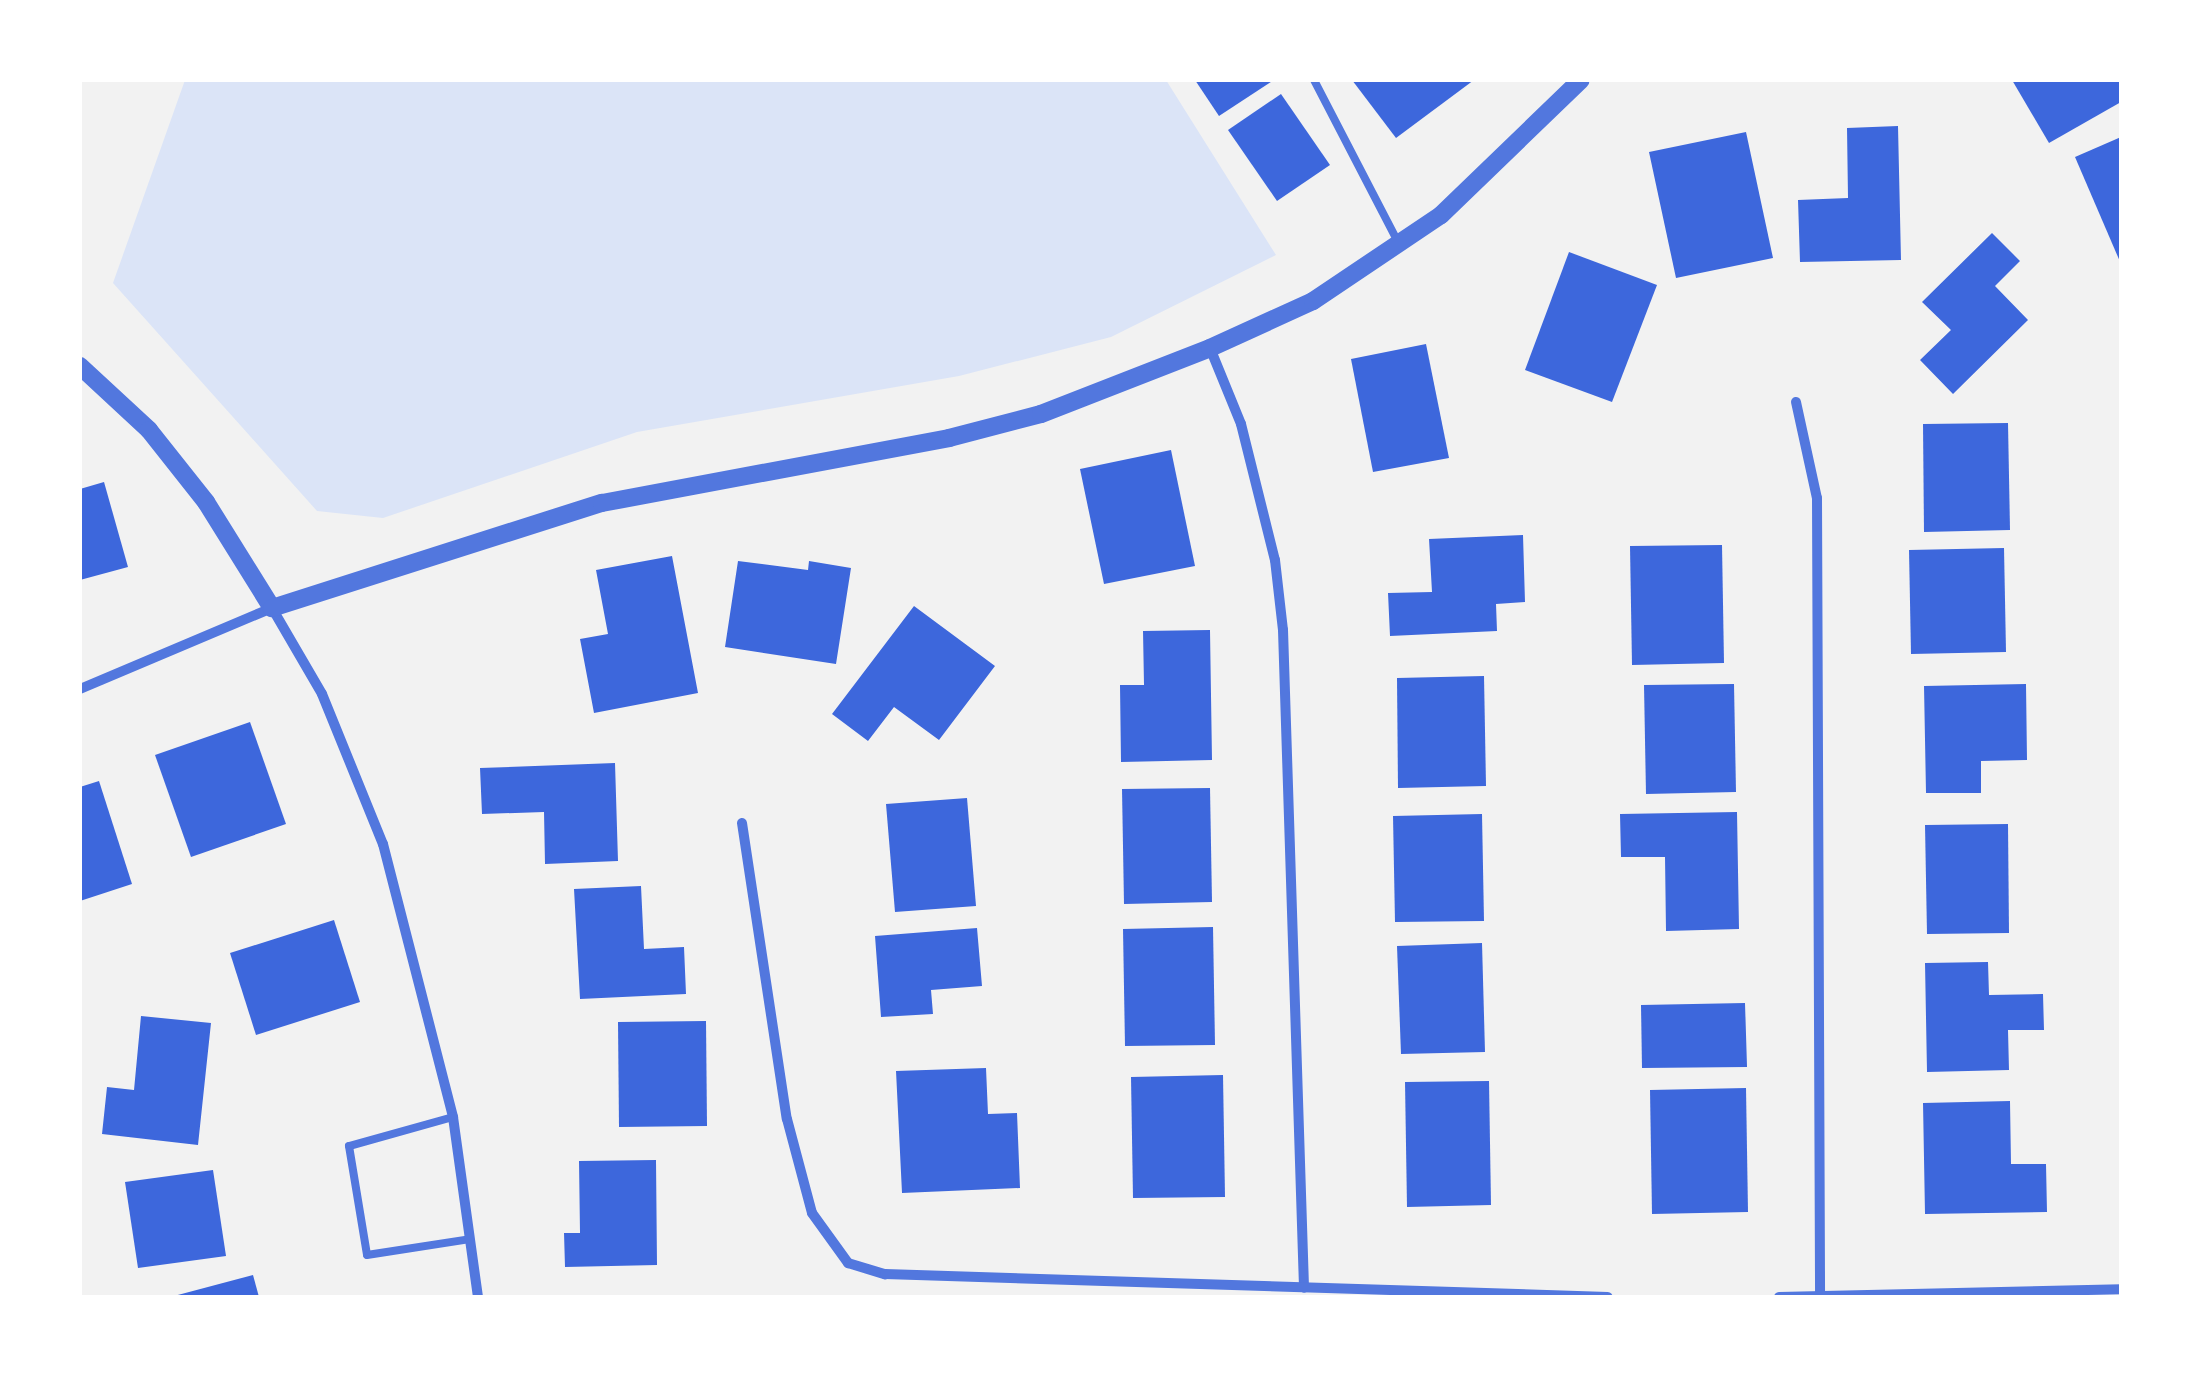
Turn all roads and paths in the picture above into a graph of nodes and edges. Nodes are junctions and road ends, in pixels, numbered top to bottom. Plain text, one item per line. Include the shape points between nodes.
1 (1314, 80) edge
2 (1581, 80) edge
3 (1399, 244) junction
4 (1210, 348) junction
5 (80, 366) edge
6 (1796, 402) dead end
7 (272, 608) junction
8 (80, 688) edge
9 (742, 822) dead end
10 (453, 1117) junction
11 (470, 1239) junction
12 (1304, 1288) junction
13 (2121, 1289) edge
14 (478, 1297) edge
15 (1608, 1297) edge
16 (1780, 1297) edge
17 (1820, 1297) edge

1 - 3 lane
2 - 3 street via 1441,215
3 - 4 street via 1312,301
4 - 7 street via 1041,414 949,438 602,503
4 - 12 street via 1245,441 1276,560
5 - 7 street via 148,430 206,502
6 - 17 street via 1817,498
7 - 8 street
7 - 10 street via 322,694 383,844
9 - 12 street via 786,1118 812,1213 848,1262 885,1274
10 - 11 street
10 - 11 lane via 350,1146 367,1255
11 - 14 street
12 - 15 street
13 - 17 street
16 - 17 street

